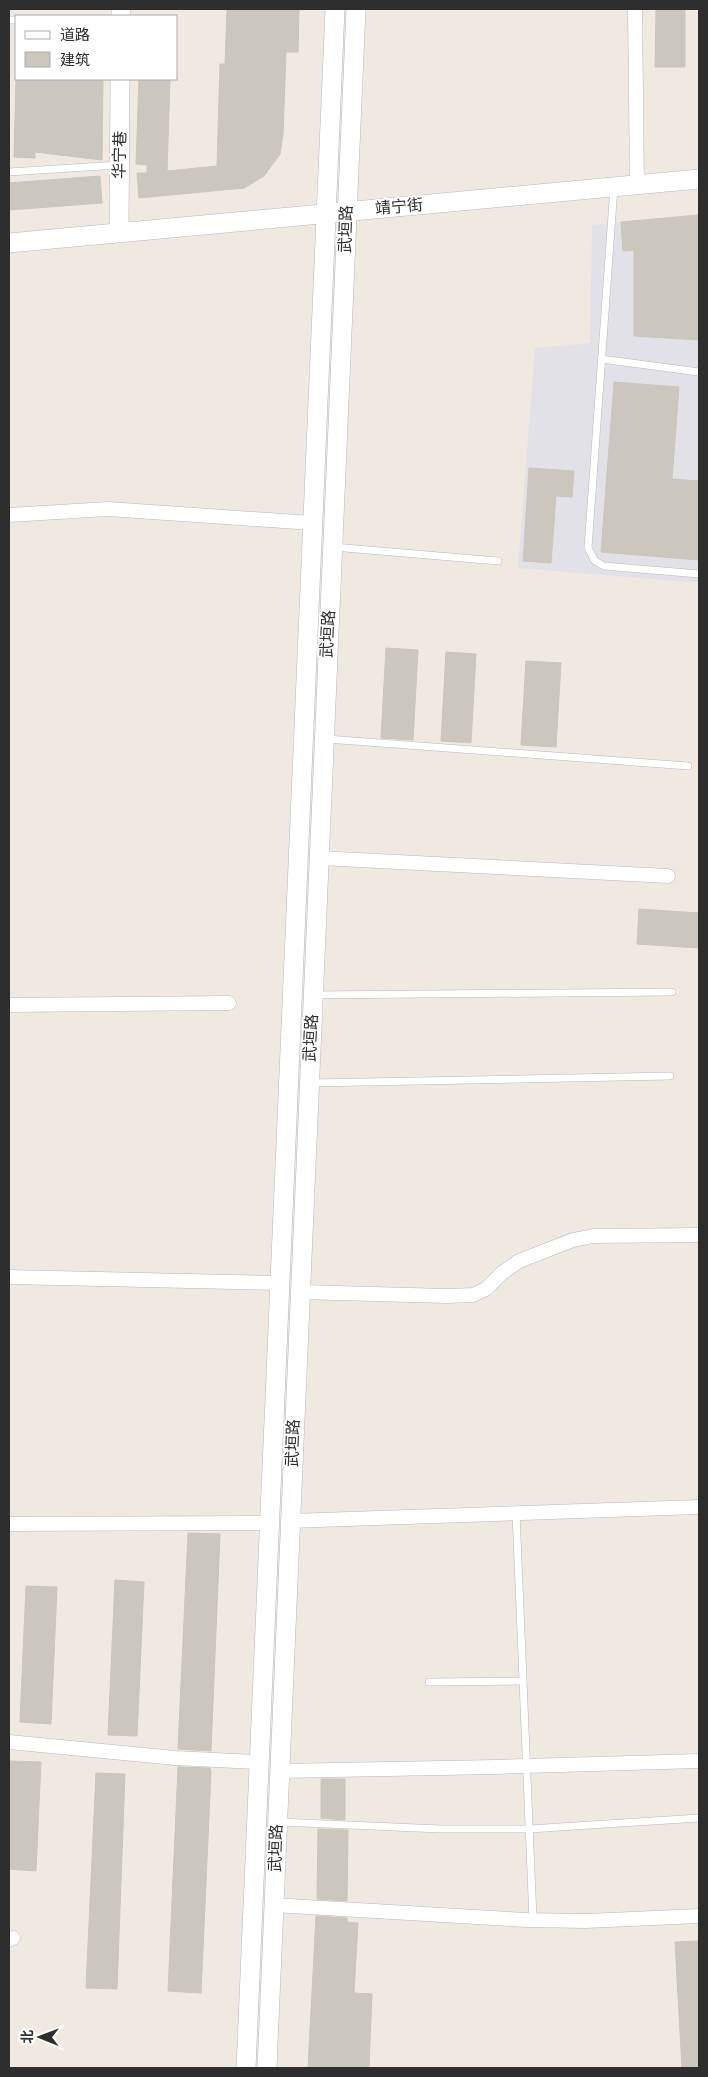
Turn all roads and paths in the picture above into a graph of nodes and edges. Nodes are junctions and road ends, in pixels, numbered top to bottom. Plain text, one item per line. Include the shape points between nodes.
1 (335, 9) edge
2 (356, 9) edge
3 (635, 9) edge
4 (120, 80) edge
5 (120, 165) junction
6 (9, 172) edge
7 (699, 179) edge
8 (636, 185) junction
9 (614, 187) junction
10 (347, 211) junction
11 (326, 213) junction
12 (119, 232) junction
13 (9, 243) edge
14 (601, 359) junction
15 (699, 372) edge
16 (9, 516) edge
17 (312, 523) junction
18 (332, 547) junction
19 (498, 561) dead end
20 (699, 574) edge
21 (324, 739) junction
22 (688, 766) dead end
23 (319, 858) junction
24 (668, 876) dead end
25 (672, 992) dead end
26 (313, 996) junction
27 (229, 1003) dead end
28 (9, 1005) edge
29 (670, 1076) dead end
30 (309, 1083) junction
31 (699, 1235) edge
32 (699, 1240) edge
33 (9, 1276) edge
34 (279, 1283) junction
35 (300, 1292) junction
36 (699, 1507) edge
37 (516, 1513) junction
38 (290, 1521) junction
39 (269, 1523) junction
40 (9, 1524) edge
41 (523, 1681) junction
42 (429, 1682) dead end
43 (9, 1742) edge
44 (699, 1761) edge
45 (258, 1762) junction
46 (526, 1767) junction
47 (279, 1771) junction
48 (699, 1818) edge
49 (277, 1822) junction
50 (529, 1829) junction
51 (273, 1905) junction
52 (699, 1916) edge
53 (533, 1920) junction
54 (246, 2068) edge
55 (267, 2068) edge

1 - 11 main road, 武垣路
2 - 10 main road, 武垣路
3 - 8 street
4 - 5 main road, 华宁巷
5 - 6 lane
5 - 12 main road, 华宁巷
7 - 8 main road, 靖宁街
8 - 9 main road, 靖宁街
9 - 10 main road, 靖宁街
9 - 14 lane
10 - 11 main road, 靖宁街
10 - 18 main road, 武垣路
11 - 12 main road, 靖宁街
11 - 17 main road, 武垣路
12 - 13 main road, 靖宁街
14 - 15 lane
14 - 20 lane via 588,548 594,561 604,566
16 - 17 street via 108,509
17 - 34 main road, 武垣路
18 - 19 lane
18 - 21 main road, 武垣路
21 - 22 lane
21 - 23 main road, 武垣路
23 - 24 street
23 - 26 main road, 武垣路
25 - 26 lane
26 - 30 main road, 武垣路
27 - 28 street
29 - 30 lane
30 - 35 main road, 武垣路
31 - 32 street
31 - 35 street via 593,1236 573,1240 519,1261 486,1289 473,1295
33 - 34 street
34 - 39 main road, 武垣路
35 - 38 main road, 武垣路
36 - 37 street
37 - 38 street
37 - 41 lane
38 - 47 main road, 武垣路
39 - 40 street
39 - 45 main road, 武垣路
41 - 42 lane
41 - 46 lane
43 - 45 street via 175,1758
44 - 46 street
45 - 54 main road, 武垣路
46 - 47 street
46 - 50 lane
47 - 49 main road, 武垣路
48 - 50 lane
49 - 50 lane
49 - 51 main road, 武垣路
50 - 53 lane
51 - 53 street
51 - 55 main road, 武垣路
52 - 53 street

